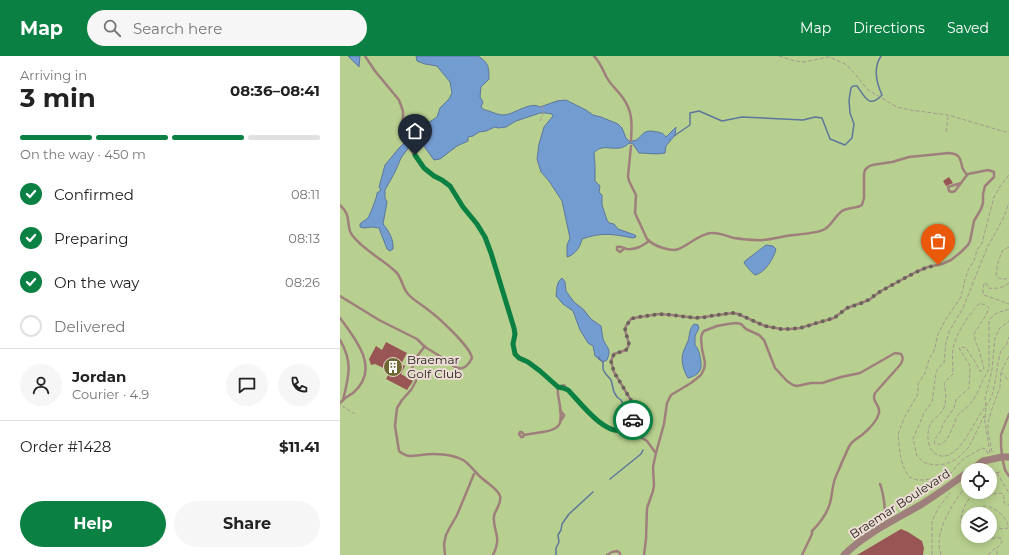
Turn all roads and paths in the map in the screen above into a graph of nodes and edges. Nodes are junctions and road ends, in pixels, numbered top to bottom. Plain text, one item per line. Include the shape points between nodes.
1 (365, 56) edge
2 (594, 56) edge
3 (779, 56) edge
4 (542, 103) dead end
5 (948, 115) junction
6 (540, 121) dead end
7 (946, 132) dead end
8 (1009, 133) edge
9 (631, 140) dead end
10 (631, 146) dead end
11 (967, 175) junction
12 (1009, 175) edge
13 (961, 183) junction
14 (1009, 204) edge
15 (340, 205) edge
16 (649, 241) junction
17 (1009, 247) edge
18 (625, 248) dead end
19 (1009, 277) edge
20 (1009, 283) edge
21 (340, 296) edge
22 (1009, 304) edge
23 (1009, 309) edge
24 (340, 318) edge
25 (1009, 321) edge
26 (1009, 337) edge
27 (340, 340) edge
28 (425, 346) junction
29 (1009, 356) edge
30 (1001, 372) junction
31 (1009, 381) edge
32 (558, 387) junction
33 (343, 400) junction
34 (340, 403) edge
35 (986, 407) junction
36 (354, 414) dead end
37 (1009, 414) edge
38 (985, 418) junction
39 (624, 430) junction
40 (524, 435) dead end
41 (656, 453) junction
42 (1005, 457) edge
43 (991, 459) junction
44 (980, 463) edge
45 (997, 473) edge
46 (474, 474) dead end
47 (1009, 476) edge
48 (961, 477) edge
49 (880, 484) dead end
50 (952, 491) dead end
51 (961, 493) edge
52 (1009, 493) edge
53 (1009, 506) edge
54 (964, 507) edge
55 (980, 507) edge
56 (991, 507) edge
57 (997, 511) edge
58 (887, 523) junction
59 (997, 527) edge
60 (997, 538) edge
61 (997, 548) junction
62 (445, 555) edge
63 (494, 555) edge
64 (608, 555) edge
65 (620, 555) edge
66 (644, 555) edge
67 (802, 555) edge
68 (844, 555) edge
69 (932, 555) edge
70 (941, 555) edge
71 (988, 555) edge
72 (997, 555) edge

1 - 32 lane via 399,100 403,112 401,132 420,164 450,186 485,237 514,328 515,354
2 - 9 lane via 627,106 631,116
3 - 5 path via 804,62 828,57 845,64 868,90 897,107
4 - 6 path via 543,114
5 - 7 path
5 - 8 path
10 - 16 lane via 629,182 636,195 635,213
11 - 13 lane
11 - 16 lane via 954,153 909,157 868,167 864,174 862,205 843,210 821,231 769,240 710,233 675,250 659,247
11 - 39 lane via 988,170 994,172 992,179 985,186 983,203 974,222 970,241 965,248 951,260 916,272 865,302 847,308 834,318 791,329 765,326 733,313 696,318 659,314 631,319 625,330 628,347 614,354 611,361 614,372 636,411 634,420
12 - 43 path via 994,197 982,243 966,275 961,297 938,334 934,351 918,384 918,394 904,418 898,435 903,466 909,477 917,480 942,477 950,473 962,460 982,448 986,449
13 - 13 lane via 955,191 949,191 948,187
14 - 38 path via 987,248 963,308 949,332 944,363 936,373 932,402 912,439 917,456 925,463 935,465 957,459 969,447 984,416
15 - 28 lane via 348,216 349,229 354,238 396,272 408,294 440,319 463,343 472,358 464,368 458,368 450,363 450,359 443,358
16 - 18 lane via 637,248
17 - 19 path via 1003,250 996,276 1002,280
20 - 22 path via 1003,288 994,289 988,288 984,283 983,293
21 - 28 lane
23 - 35 path via 992,316 989,322 987,374 971,403 960,412 945,442 938,444 934,443 935,439 954,408 956,400 969,388 969,364 959,348 966,348 980,372 984,368 974,334 989,308 980,304 977,306 956,337 953,374 944,383 944,409 929,428 928,437 933,452 941,456 949,455 960,446
24 - 33 lane via 357,341 366,367 361,384
25 - 35 path via 999,329 995,338 992,370 985,398
26 - 35 path via 1006,346 1000,350 992,394
27 - 33 lane via 349,359
28 - 63 lane via 415,359 412,369 416,381 397,408 395,426 399,451 411,456 445,455 464,460 500,495 494,518 497,544
29 - 30 path
30 - 31 path
30 - 43 path via 1000,387 988,423
32 - 39 lane via 564,385 597,421 613,430
32 - 40 lane via 561,416 557,428
33 - 34 lane
34 - 36 path
35 - 38 path
37 - 42 lane via 1000,445
38 - 43 path
39 - 41 lane via 647,441
41 - 66 lane via 653,466 654,485 646,513
41 - 67 lane via 668,398 696,380 704,369 701,338 707,330 736,323 759,335 766,344 775,368 787,381 797,386 822,383 860,373 895,353 901,354 902,363 875,393 878,417 849,445 834,480 828,510 812,531
42 - 43 street
42 - 47 lane via 1005,470
43 - 44 street
45 - 52 path
46 - 62 lane via 446,535
48 - 58 street, Braemar Boulevard via 922,504
49 - 58 lane via 884,494
50 - 69 path via 932,521
51 - 70 path via 941,529
53 - 54 path via 1003,501 1002,493 980,492 976,493
55 - 56 path
57 - 59 path via 1009,526 1002,529
58 - 68 street, Braemar Boulevard
60 - 61 path via 1001,538 1002,542
61 - 71 path
61 - 72 path
64 - 65 lane via 617,550

